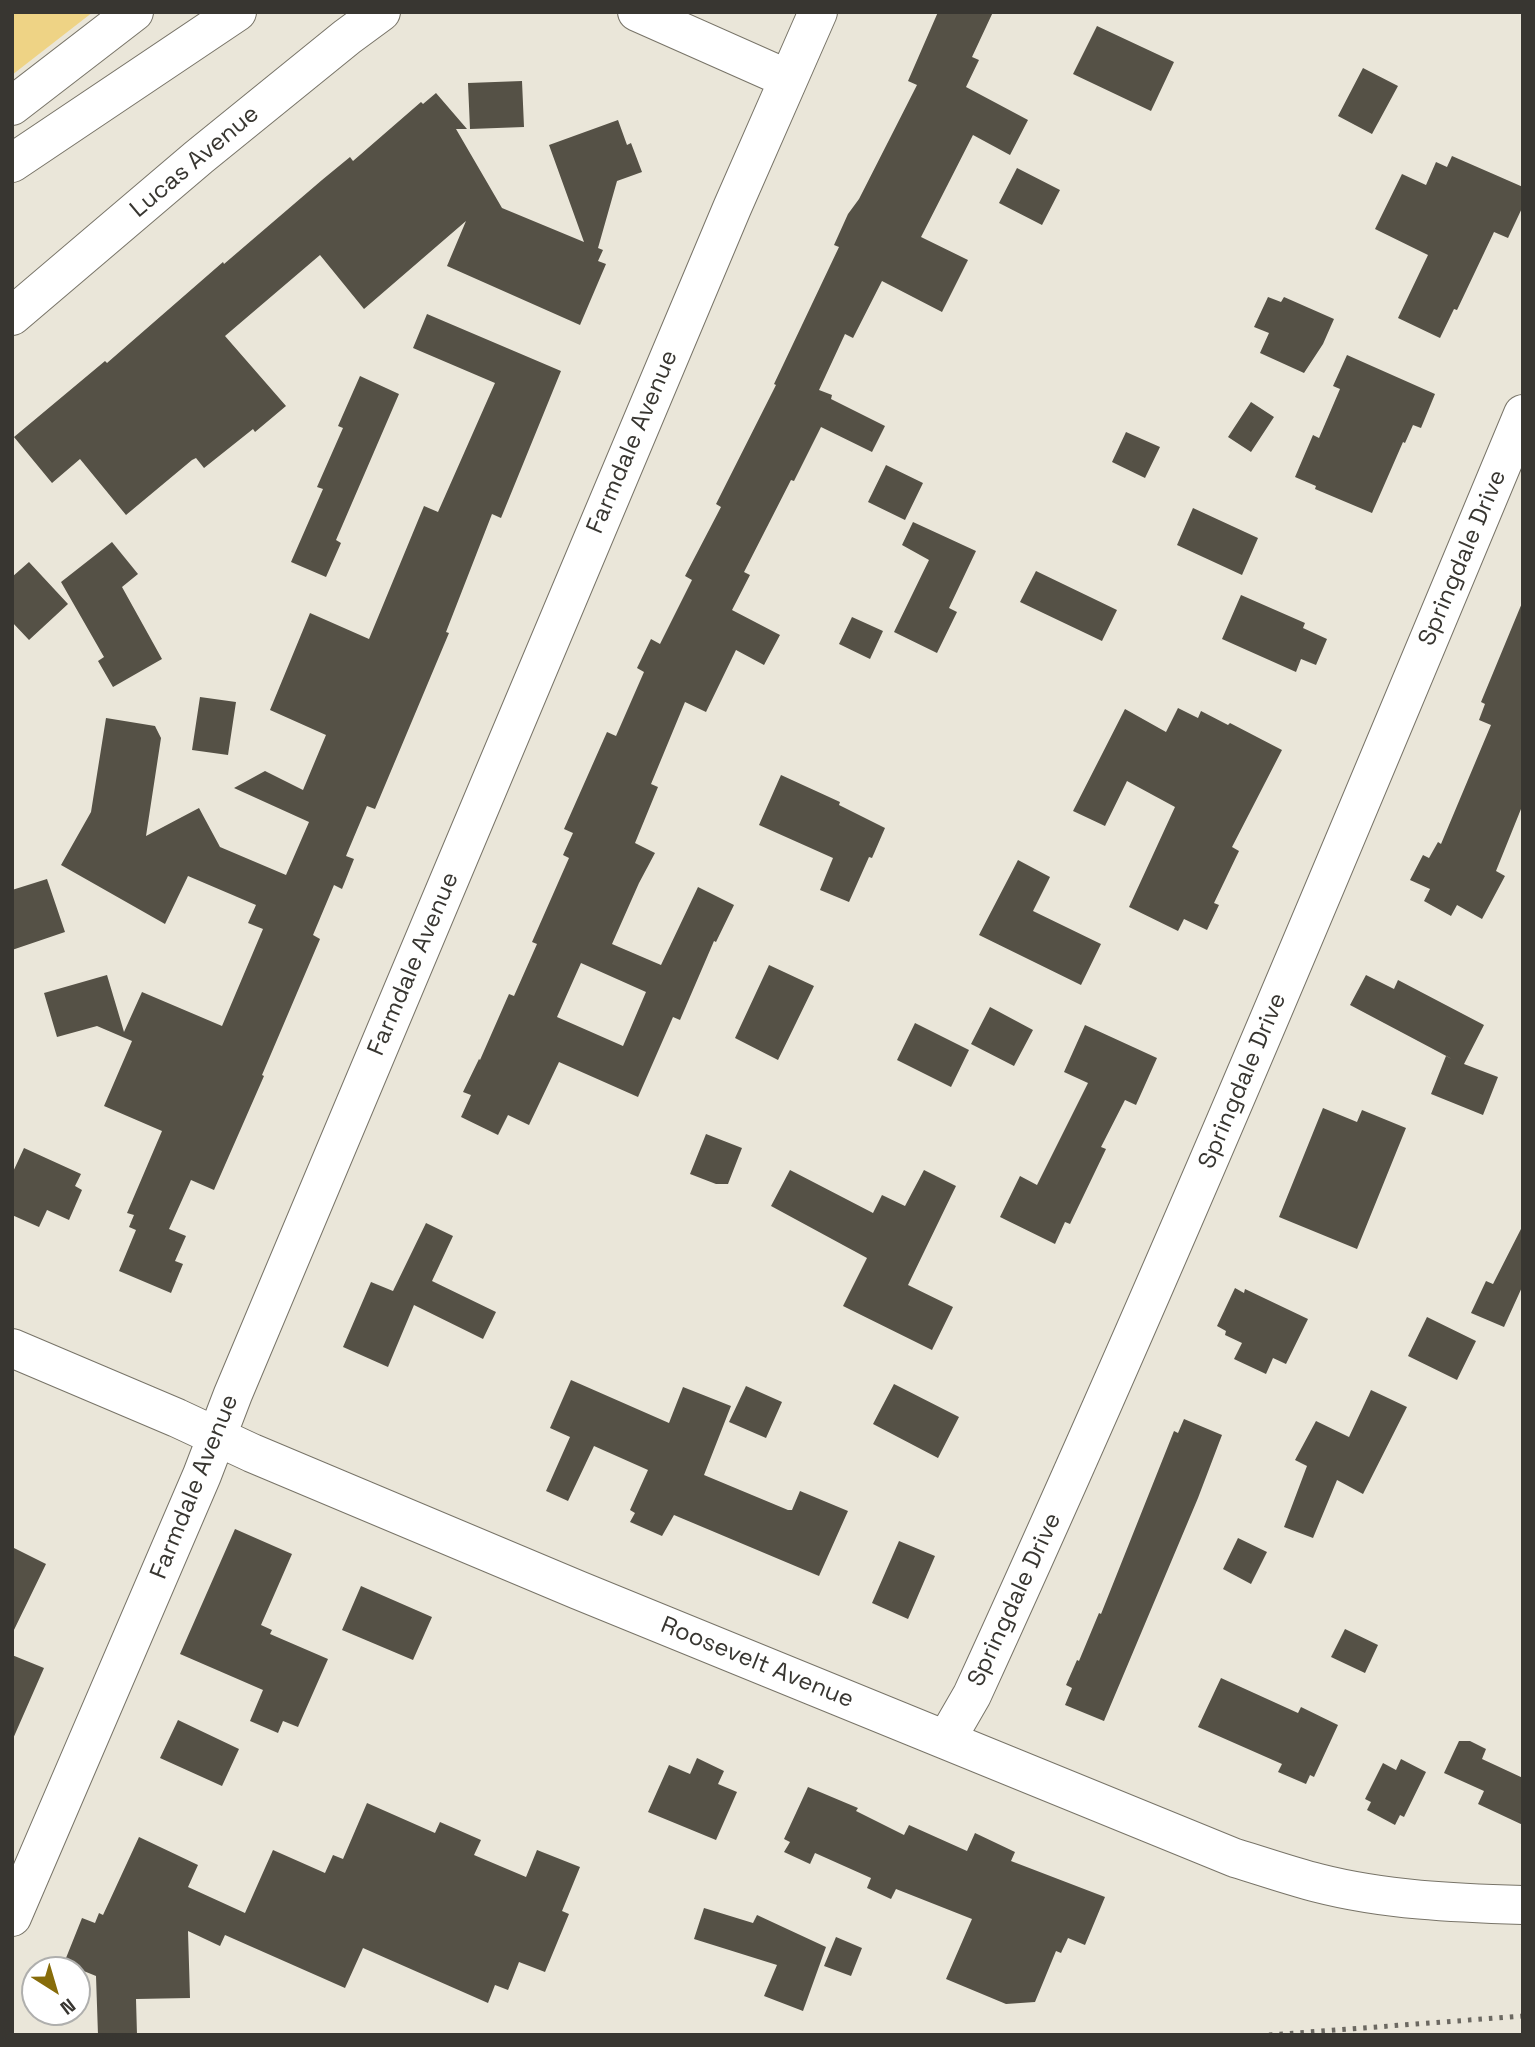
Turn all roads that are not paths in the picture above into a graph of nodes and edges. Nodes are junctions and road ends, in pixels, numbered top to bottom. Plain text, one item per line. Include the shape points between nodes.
1 (134, 12) edge
2 (237, 12) edge
3 (381, 12) edge
4 (636, 12) edge
5 (818, 12) edge
6 (788, 79) junction
7 (12, 106) edge
8 (12, 163) edge
9 (12, 316) edge
10 (1523, 414) edge
11 (12, 1348) edge
12 (216, 1437) junction
13 (946, 1740) junction
14 (1523, 1905) edge
15 (12, 1917) edge

1 - 7 main road
2 - 8 main road
3 - 9 main road, Lucas Avenue
4 - 6 main road
5 - 6 main road, Farmdale Avenue
6 - 12 main road, Farmdale Avenue
10 - 13 main road, Springdale Drive via 1139,1322 972,1695
11 - 12 main road, Roosevelt Avenue
12 - 13 main road, Roosevelt Avenue
12 - 15 main road, Farmdale Avenue
13 - 14 main road, Roosevelt Avenue via 1234,1858 1318,1883 1391,1895

